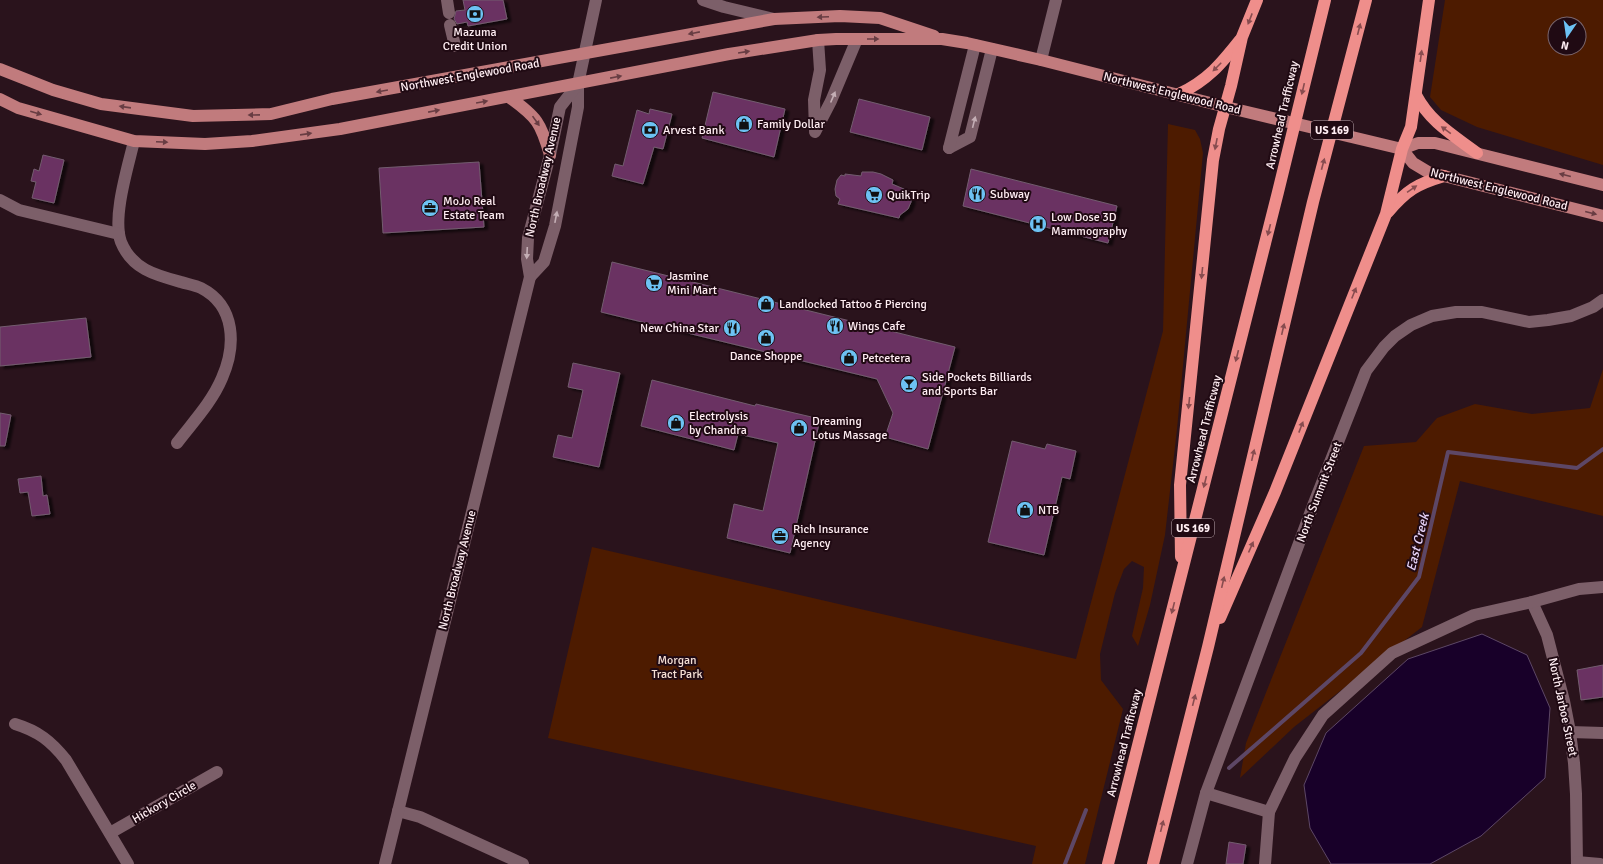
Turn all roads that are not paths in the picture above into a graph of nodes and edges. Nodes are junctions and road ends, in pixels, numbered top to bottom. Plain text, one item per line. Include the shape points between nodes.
1 (447, 0) edge
2 (596, 0) edge
3 (703, 0) edge
4 (1056, 0) edge
5 (1257, 0) edge
6 (1325, 0) edge
7 (1366, 0) edge
8 (1429, 0) edge
9 (774, 19) junction
10 (1242, 37) junction
11 (857, 39) junction
12 (942, 39) junction
13 (818, 40) junction
14 (975, 45) junction
15 (455, 46) dead end
16 (992, 49) junction
17 (585, 54) junction
18 (1041, 60) junction
19 (0, 69) edge
20 (578, 84) junction
21 (1179, 94) junction
22 (1416, 95) junction
23 (509, 97) junction
24 (0, 99) edge
25 (1226, 107) junction
26 (134, 141) junction
27 (1402, 149) junction
28 (1477, 153) junction
29 (550, 155) junction
30 (1444, 176) junction
31 (1603, 185) edge
32 (0, 200) edge
33 (1386, 214) junction
34 (1603, 216) edge
35 (119, 234) junction
36 (530, 277) junction
37 (1603, 300) edge
38 (177, 443) dead end
39 (1181, 575) junction
40 (1603, 588) edge
41 (1532, 602) junction
42 (1208, 647) junction
43 (15, 724) dead end
44 (1570, 732) junction
45 (1603, 733) edge
46 (217, 772) dead end
47 (1206, 793) junction
48 (398, 811) junction
49 (1269, 812) junction
50 (110, 833) junction
51 (1577, 863) edge
52 (128, 864) edge
53 (385, 864) edge
54 (523, 864) edge
55 (1108, 864) edge
56 (1153, 864) edge
57 (1187, 864) edge
58 (1265, 864) edge
59 (1600, 864) edge

1 - 15 street
2 - 17 street, North Broadway Avenue
3 - 9 street via 724,8
4 - 18 street
5 -> 10 highway
6 -> 39 highway, Arrowhead Trafficway / US 169
42 -> 7 highway, US 169 via 1313,202
22 -> 8 highway
12 -> 9 main road, Northwest Englewood Road via 880,18 840,16
9 -> 17 main road, Northwest Englewood Road
10 -> 21 highway via 1204,80
10 - 25 highway
11 -> 12 main road, Northwest Englewood Road
11 - 13 main road, Northwest Englewood Road
13 -> 11 street via 820,70 814,100 815,132
12 - 14 main road, Northwest Englewood Road
20 -> 13 main road, Northwest Englewood Road via 729,54
14 - 16 main road, Northwest Englewood Road
14 -> 16 street via 949,148 970,137
16 - 18 main road, Northwest Englewood Road
17 -> 19 main road, Northwest Englewood Road via 332,99 271,114 240,115 193,116 102,104 53,90
17 - 20 street, North Broadway Avenue
18 - 21 main road, Northwest Englewood Road
20 - 23 main road, Northwest Englewood Road
20 - 29 street, North Broadway Avenue via 560,107
36 -> 20 street, North Broadway Avenue via 544,262 554,226 578,107
21 - 25 main road, Northwest Englewood Road
22 - 27 highway via 1411,127
28 -> 22 highway via 1435,122 1422,108
26 -> 23 main road, Northwest Englewood Road via 205,144 252,141 340,129
23 -> 29 main road via 537,120
24 -> 26 main road, Northwest Englewood Road via 18,108
25 - 27 main road, Northwest Englewood Road
25 -> 39 highway via 1213,160 1180,485
26 - 35 street via 118,216
27 - 28 main road via 1418,143 1435,143
27 - 30 main road, Northwest Englewood Road via 1413,163 1428,172
27 - 33 highway
31 -> 28 main road
29 -> 36 street, North Broadway Avenue via 528,238 527,259
33 -> 30 highway via 1412,188
30 -> 34 main road, Northwest Englewood Road
32 - 35 street via 19,210
42 -> 33 highway via 1275,492
35 - 38 street via 121,242 134,262 145,271 200,287 222,306 230,324 231,346 222,378 206,405
36 - 48 street, North Broadway Avenue
37 - 47 street, North Summit Street via 1571,316 1528,322 1482,312 1456,312 1432,316 1411,324 1384,347 1366,371
39 -> 55 highway, Arrowhead Trafficway / US 169
40 - 41 street via 1579,589
41 - 44 street, North Jarboe Street via 1547,635
41 - 49 street via 1474,615 1392,653 1323,715 1295,758
56 -> 42 highway, US 169
43 - 50 street via 30,729 56,748 66,760
44 - 45 street
44 - 51 street, North Jarboe Street via 1576,794
46 - 50 street, Hickory Circle
47 - 49 street
47 - 57 street, North Summit Street
48 - 53 street, North Broadway Avenue
48 - 54 street via 420,817
49 - 58 street
50 - 52 street
51 - 59 street

